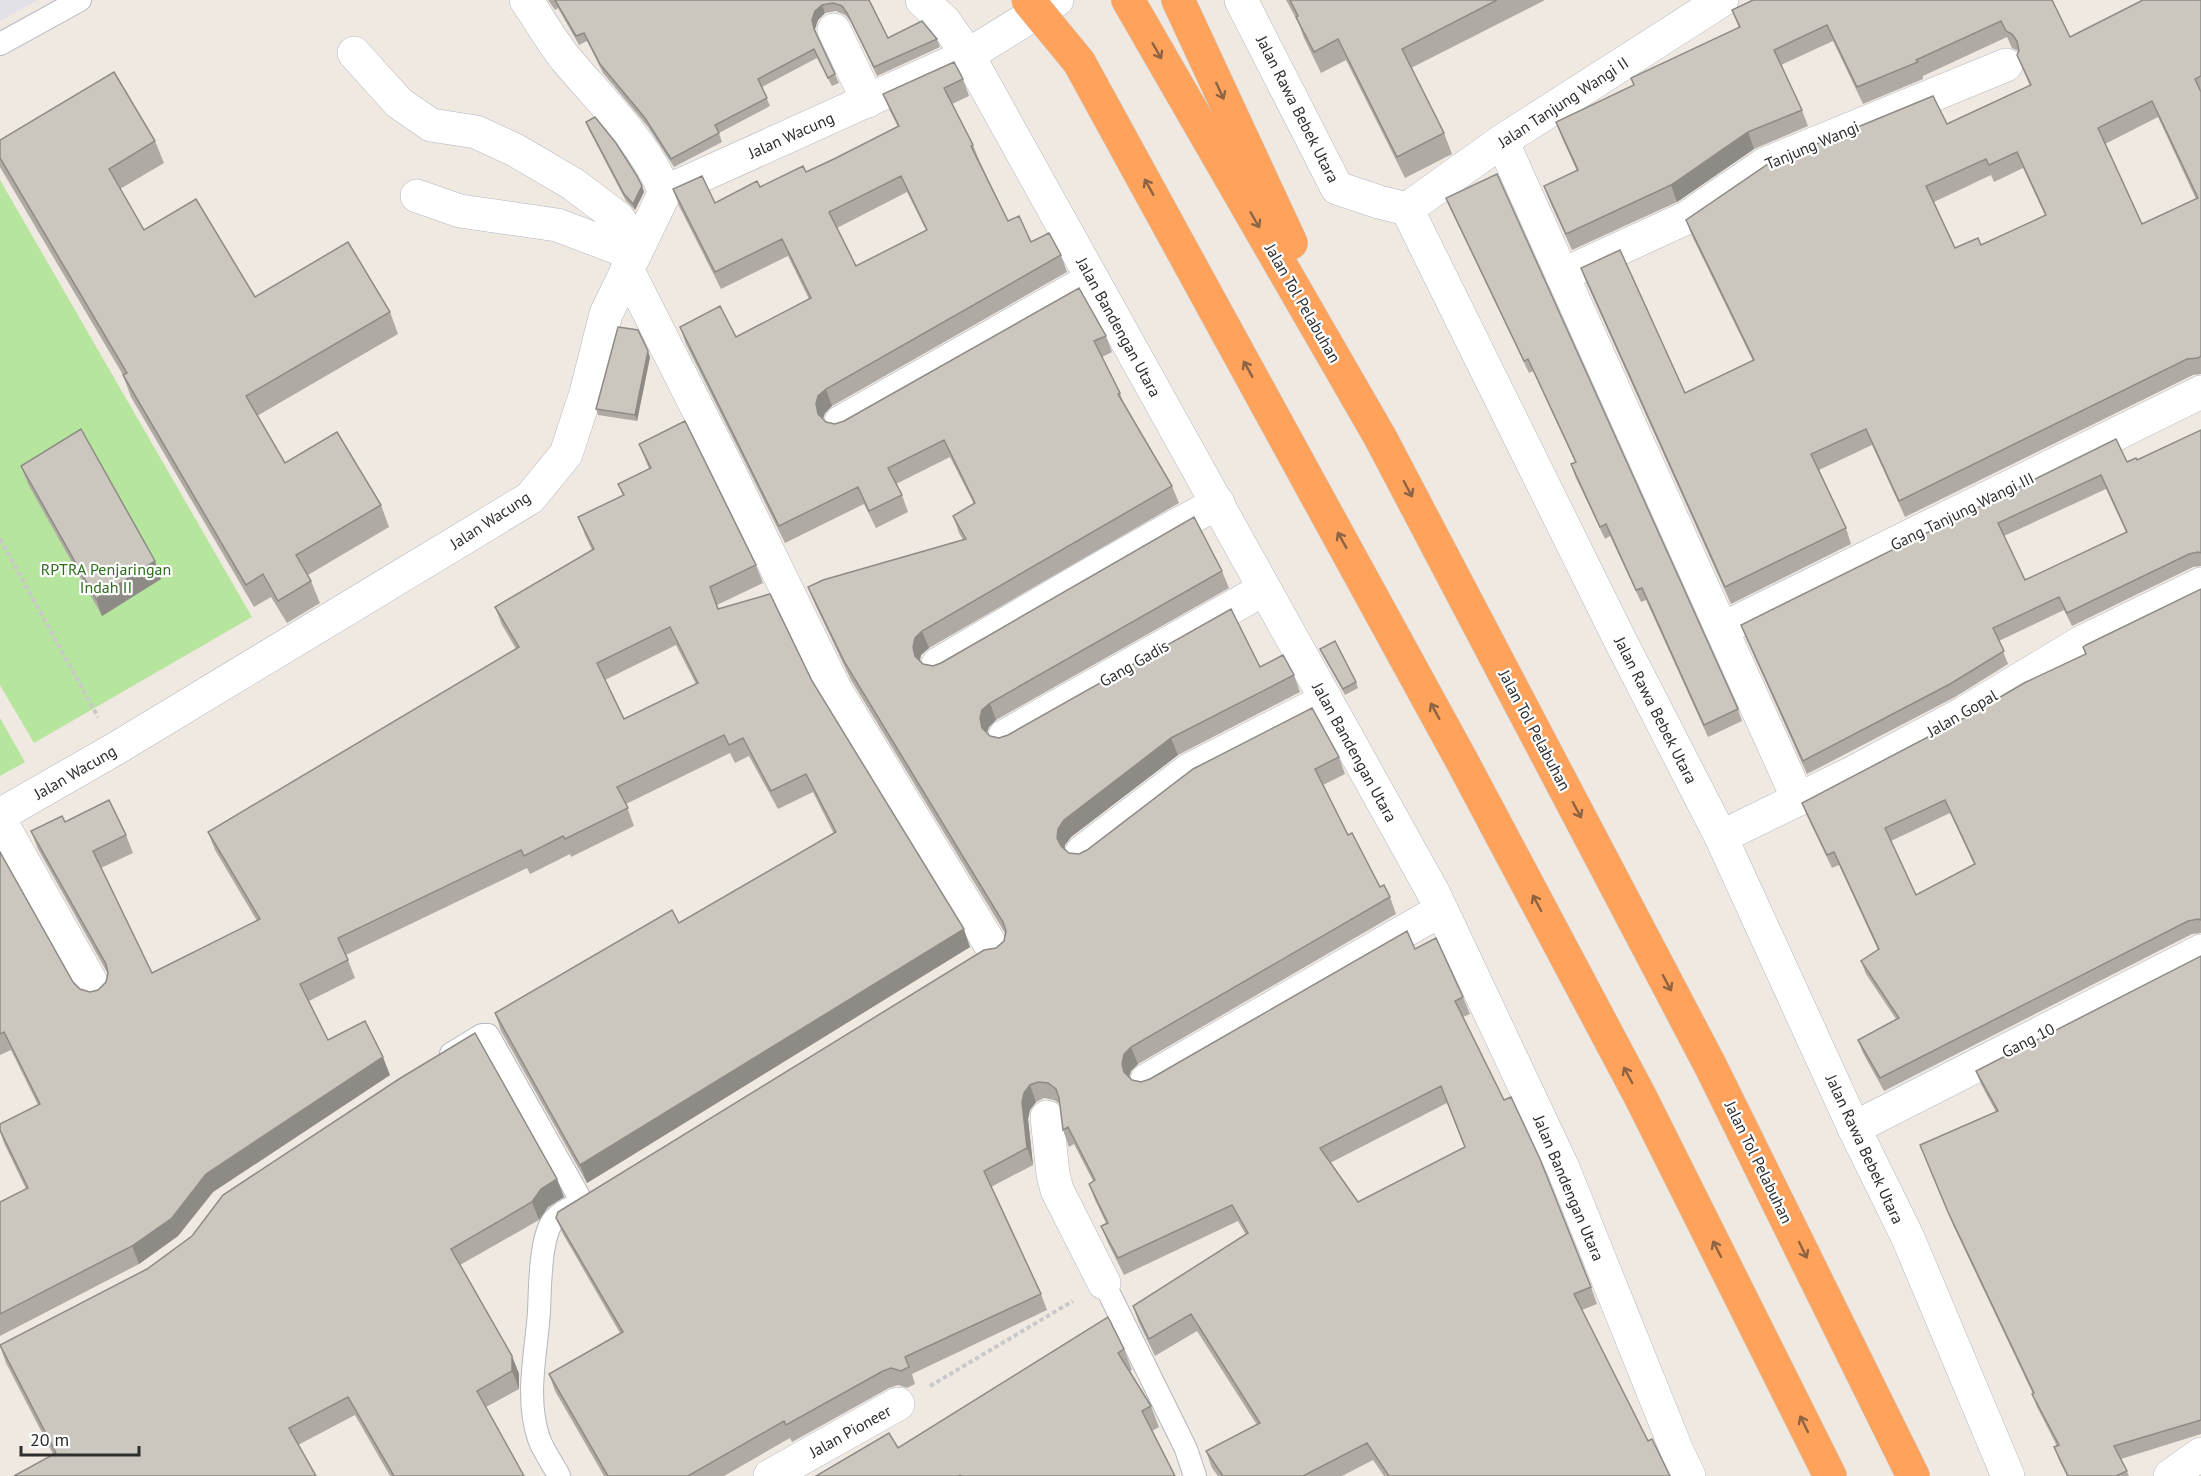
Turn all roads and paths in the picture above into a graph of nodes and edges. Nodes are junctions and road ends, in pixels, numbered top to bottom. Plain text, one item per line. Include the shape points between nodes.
1 (80, 0) edge
2 (526, 0) edge
3 (922, 0) edge
4 (1028, 0) edge
5 (1045, 0) edge
6 (1057, 0) edge
7 (1128, 0) edge
8 (1178, 0) edge
9 (1241, 0) edge
10 (1722, 0) edge
11 (834, 30) dead end
12 (0, 44) edge
13 (354, 53) dead end
14 (968, 55) junction
15 (1079, 62) junction
16 (2006, 65) dead end
17 (868, 101) junction
18 (1502, 141) junction
19 (664, 192) junction
20 (417, 196) dead end
21 (1407, 209) junction
22 (633, 256) junction
23 (1562, 275) junction
24 (1092, 279) junction
25 (2201, 393) edge
26 (841, 422) edge
27 (1380, 437) junction
28 (1218, 503) junction
29 (0, 539) edge
30 (2201, 584) edge
31 (1264, 589) junction
32 (1722, 629) junction
33 (938, 664) edge
34 (1326, 700) junction
35 (1005, 736) edge
36 (116, 749) junction
37 (1798, 799) junction
38 (0, 815) edge
39 (0, 820) edge
40 (1720, 837) junction
41 (1082, 852) edge
42 (1441, 910) junction
43 (2201, 951) edge
44 (983, 955) edge
45 (96, 991) edge
46 (436, 1064) edge
47 (1147, 1080) edge
48 (1047, 1117) dead end
49 (1854, 1128) junction
50 (602, 1190) edge
51 (582, 1202) junction
52 (1104, 1283) junction
53 (898, 1404) joint
54 (559, 1476) edge
55 (770, 1476) edge
56 (1195, 1476) edge
57 (1689, 1476) edge
58 (1830, 1476) edge
59 (1913, 1476) edge
60 (2008, 1476) edge

1 - 12 lane
2 - 19 street via 563,55 635,141 657,172
3 - 14 street, Jalan Bandengan Utara via 945,22
4 - 15 highway, bridge
5 - 15 highway, bridge
6 - 14 street, Jalan Wacung
7 -> 27 highway, Jalan Tol Pelabuhan
8 -> 27 highway
9 - 21 street, Jalan Rawa Bebek Utara via 1337,188
10 - 18 street, Jalan Tanjung Wangi II
11 - 17 street
13 - 22 street via 399,103 431,126 476,132 573,184 618,218
14 - 17 street, Jalan Wacung
14 - 24 street, Jalan Bandengan Utara
58 -> 15 highway via 1645,1107 1463,762
16 - 23 street, Tanjung Wangi via 1765,164 1686,218
17 - 19 street, Jalan Wacung
18 - 21 street, Jalan Tanjung Wangi II
18 - 23 street
19 - 22 street, Jalan Wacung
20 - 22 street via 460,211 557,225
21 - 40 street, Jalan Rawa Bebek Utara
22 - 36 street, Jalan Wacung via 606,314 566,454 530,498
22 - 44 street via 725,463 835,689
23 - 32 street
24 - 26 street
24 - 28 street, Jalan Bandengan Utara
25 - 32 street, Gang Tanjung Wangi III
27 -> 59 highway, Jalan Tol Pelabuhan via 1710,1065
28 - 31 street, Jalan Bandengan Utara
28 - 33 street via 1142,543
29 - 36 path
30 - 37 street, Jalan Gopal via 2082,642 1964,713
31 - 34 street, Jalan Bandengan Utara
31 - 35 street, Gang Gadis
32 - 37 street
34 - 41 street via 1189,770
34 - 42 street, Jalan Bandengan Utara
36 - 38 street, Jalan Wacung
37 - 40 street, Jalan Gopal
39 - 45 street
40 - 49 street, Jalan Rawa Bebek Utara
42 - 47 street
42 - 57 street, Jalan Bandengan Utara via 1563,1168
43 - 49 street, Gang 10
46 - 51 lane via 488,1035
48 - 52 street via 1057,1190
49 - 60 street, Jalan Rawa Bebek Utara via 1908,1238
50 - 51 lane
51 - 54 lane via 557,1217 549,1230 532,1362 532,1401 539,1439
52 - 53 path
52 - 56 lane via 1186,1449
53 - 55 street, Jalan Pioneer

